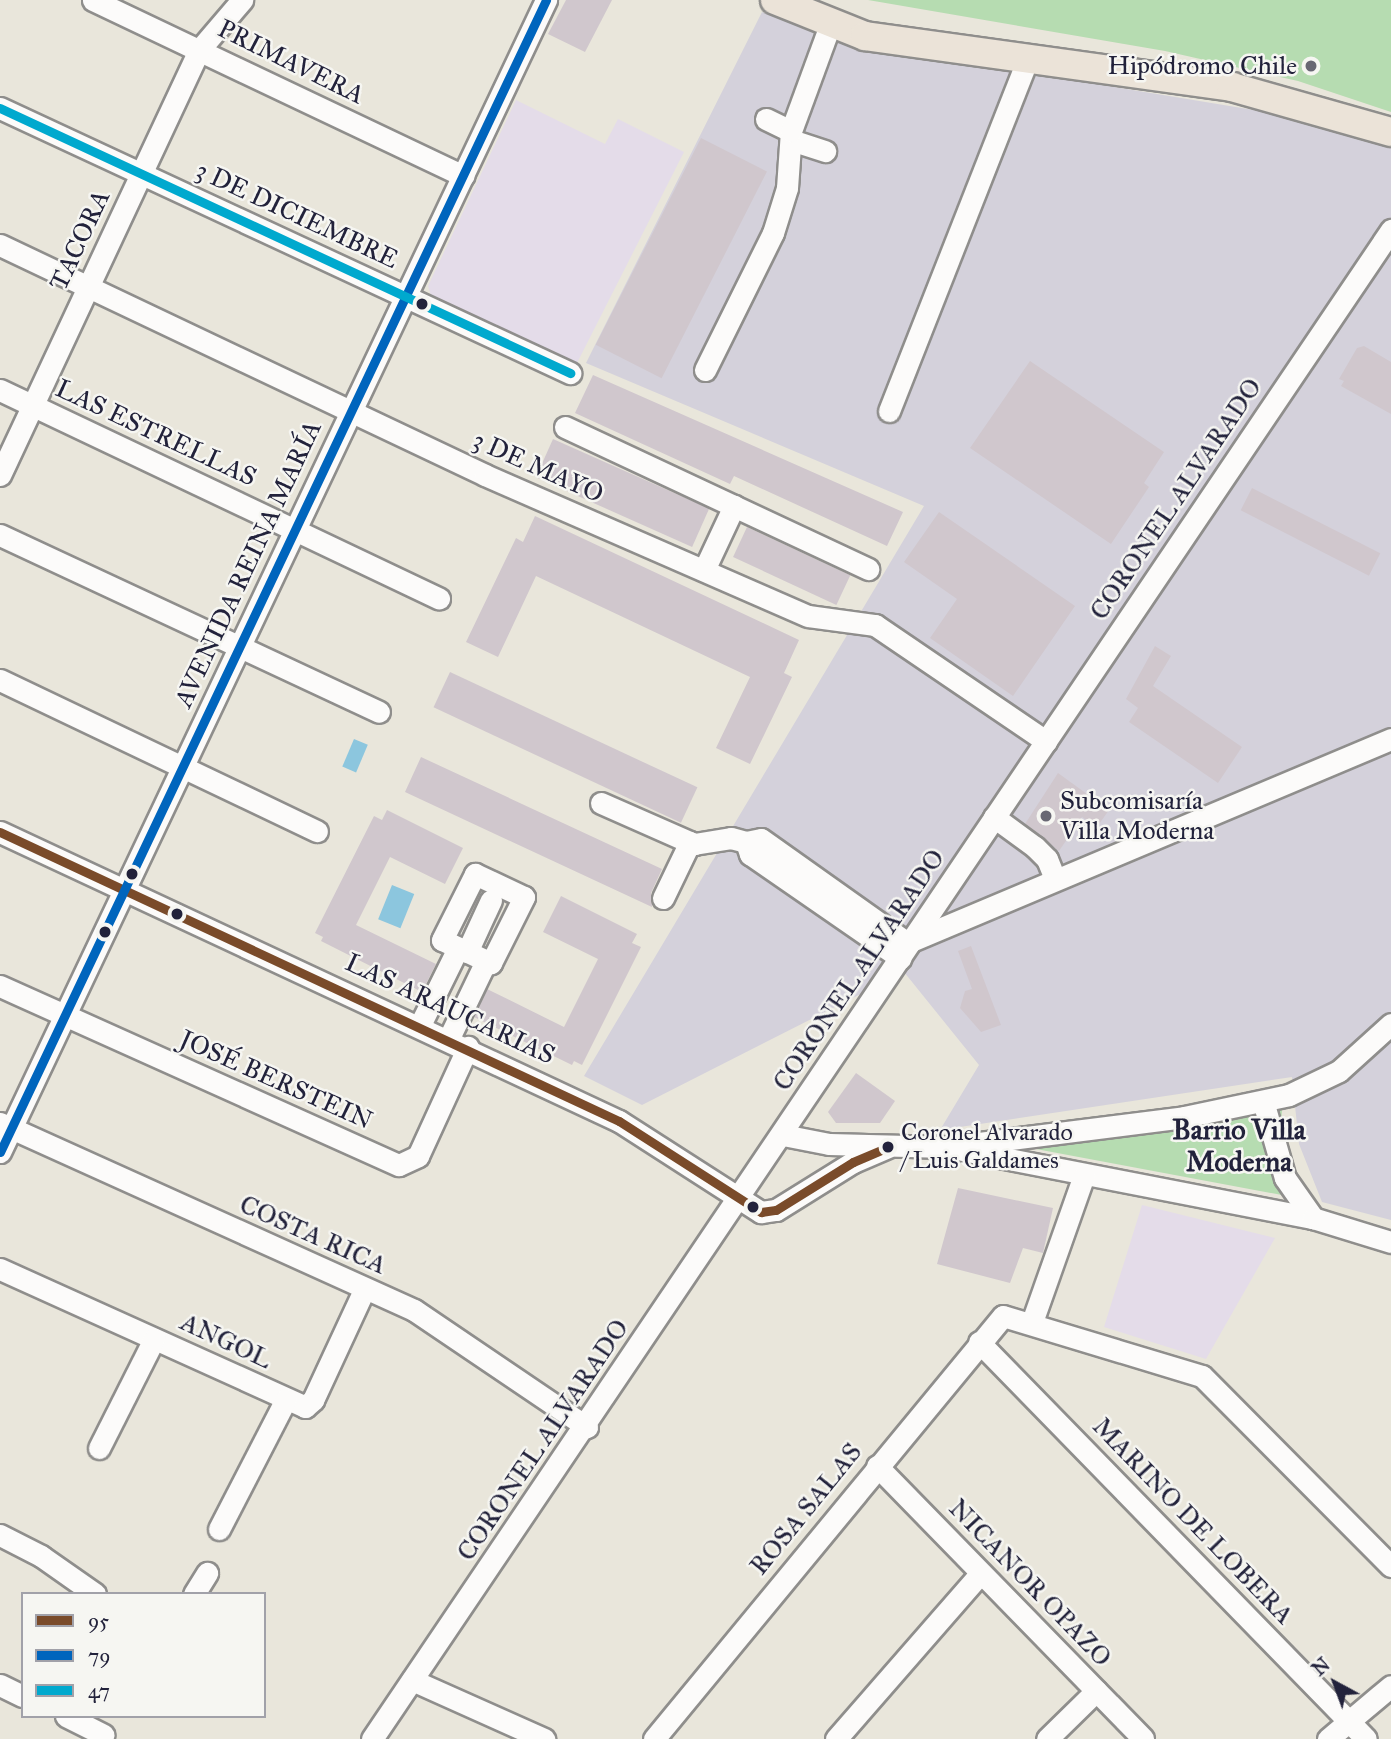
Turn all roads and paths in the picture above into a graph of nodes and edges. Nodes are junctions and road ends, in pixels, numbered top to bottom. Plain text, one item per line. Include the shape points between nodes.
1 (93, 0) edge
2 (242, 0) edge
3 (546, 0) edge
4 (775, 0) edge
5 (830, 25) junction
6 (200, 49) junction
7 (1028, 58) junction
8 (0, 108) edge
9 (766, 119) dead end
10 (1391, 132) edge
11 (791, 135) junction
12 (825, 151) dead end
13 (142, 173) junction
14 (463, 176) junction
15 (1391, 230) edge
16 (0, 245) edge
17 (88, 287) junction
18 (406, 296) junction
19 (705, 370) dead end
20 (570, 373) dead end
21 (0, 390) edge
22 (32, 406) junction
23 (351, 411) junction
24 (890, 411) dead end
25 (565, 427) dead end
26 (0, 475) edge
27 (734, 506) junction
28 (295, 530) junction
29 (0, 535) edge
30 (868, 569) dead end
31 (704, 570) junction
32 (439, 598) dead end
33 (239, 649) junction
34 (0, 680) edge
35 (379, 712) dead end
36 (1391, 739) edge
37 (1046, 741) junction
38 (182, 767) junction
39 (601, 803) dead end
40 (995, 817) junction
41 (317, 831) dead end
42 (0, 832) edge
43 (690, 842) junction
44 (1055, 879) junction
45 (948, 886) junction
46 (124, 889) junction
47 (663, 898) dead end
48 (492, 900) dead end
49 (978, 911) junction
50 (907, 948) junction
51 (470, 953) junction
52 (0, 986) edge
53 (65, 1015) junction
54 (1391, 1024) edge
55 (420, 1025) junction
56 (458, 1042) junction
57 (1263, 1101) junction
58 (6, 1125) edge
59 (783, 1135) junction
60 (888, 1147) junction
61 (947, 1147) junction
62 (0, 1152) edge
63 (1084, 1175) junction
64 (739, 1202) junction
65 (1313, 1218) junction
66 (1391, 1242) edge
67 (0, 1269) edge
68 (365, 1288) junction
69 (1032, 1322) junction
70 (154, 1339) junction
71 (979, 1342) junction
72 (286, 1399) junction
73 (587, 1427) junction
74 (99, 1448) dead end
75 (877, 1466) junction
76 (219, 1529) dead end
77 (0, 1535) edge
78 (1391, 1566) edge
79 (207, 1573) dead end
80 (981, 1573) junction
81 (91, 1592) edge
82 (195, 1592) edge
83 (412, 1680) junction
84 (0, 1685) edge
85 (1391, 1686) edge
86 (1096, 1691) junction
87 (21, 1695) edge
88 (72, 1718) edge
89 (1349, 1721) junction
90 (107, 1730) edge
91 (372, 1739) edge
92 (544, 1739) edge
93 (654, 1739) edge
94 (836, 1739) edge
95 (1047, 1739) edge
96 (1143, 1739) edge
97 (1328, 1739) edge
98 (1366, 1739) edge

1 - 6 street, PRIMAVERA
2 - 6 street, TACORA
3 - 14 street, AVENIDA REINA MARÍA
4 - 5 main road
5 - 7 main road via 884,39
5 - 11 street
6 - 13 street, TACORA
6 - 14 street, PRIMAVERA
7 - 10 main road via 1232,88
7 - 24 street
8 - 13 street, 3 DE DICIEMBRE
9 - 11 street
11 - 12 street
11 - 19 street via 787,188 773,233
13 - 17 street, TACORA
13 - 18 street, 3 DE DICIEMBRE
14 - 18 street, AVENIDA REINA MARÍA
15 - 37 street, CORONEL ALVARADO
16 - 17 street, 3 DE MAYO
17 - 22 street, TACORA
17 - 23 street, 3 DE MAYO
18 - 20 street, 3 DE DICIEMBRE
18 - 23 street, AVENIDA REINA MARÍA
21 - 22 street, LAS ESTRELLAS
22 - 26 street, TACORA
22 - 28 street, LAS ESTRELLAS
23 - 28 street, AVENIDA REINA MARÍA
23 - 31 street, 3 DE MAYO
25 - 27 street
27 - 30 street
27 - 31 street
28 - 32 street, LAS ESTRELLAS
28 - 33 street, AVENIDA REINA MARÍA
29 - 33 street
31 - 37 street, 3 DE MAYO via 808,616 875,625
33 - 35 street
33 - 38 street, AVENIDA REINA MARÍA
34 - 38 street
36 - 44 street
37 - 40 street, CORONEL ALVARADO
38 - 41 street
38 - 46 street, AVENIDA REINA MARÍA
39 - 43 street
40 - 44 street via 1035,846 1047,859
40 - 45 street, CORONEL ALVARADO
42 - 46 street, LAS ARAUCARIAS
43 - 47 street
43 - 50 street via 761,839
44 - 49 street
45 - 49 street via 959,908
45 - 50 street, CORONEL ALVARADO
46 - 53 street, AVENIDA REINA MARÍA
46 - 55 street, LAS ARAUCARIAS
48 - 51 street
49 - 50 street
50 - 59 street, CORONEL ALVARADO
51 - 55 street
51 - 56 street, JOSÉ BERSTEIN
52 - 53 street, JOSÉ BERSTEIN
53 - 56 street, JOSÉ BERSTEIN via 399,1165 418,1156
53 - 58 street, AVENIDA REINA MARÍA
54 - 57 street via 1320,1083
55 - 56 street, LAS ARAUCARIAS
56 - 64 street, LAS ARAUCARIAS via 635,1129
57 - 61 street via 1184,1117
57 - 65 street via 1285,1178
58 - 62 street, AVENIDA REINA MARÍA
58 - 68 street, COSTA RICA
59 - 60 street via 806,1143
59 - 64 street, CORONEL ALVARADO
60 - 61 street
60 - 64 street via 853,1162 776,1210 761,1212
61 - 63 street
63 - 65 street
63 - 69 street
64 - 73 street, CORONEL ALVARADO
65 - 66 street
67 - 70 street, ANGOL
68 - 72 street, ANGOL via 312,1404 301,1407
68 - 73 street, COSTA RICA via 439,1324
69 - 71 street, ROSA SALAS via 1003,1316
69 - 78 street via 1202,1376
70 - 72 street, ANGOL
70 - 74 street
71 - 75 street, ROSA SALAS
71 - 89 street, MARINO DE LOBERA
72 - 76 street
73 - 83 street, CORONEL ALVARADO
75 - 80 street, NICANOR OPAZO
75 - 93 street, ROSA SALAS
77 - 81 street via 41,1556
79 - 82 street
80 - 86 street, NICANOR OPAZO
80 - 94 street
83 - 91 street, CORONEL ALVARADO
83 - 92 street
84 - 87 street
85 - 89 street
86 - 95 street
86 - 96 street, NICANOR OPAZO
88 - 90 street
89 - 97 street
89 - 98 street, MARINO DE LOBERA

